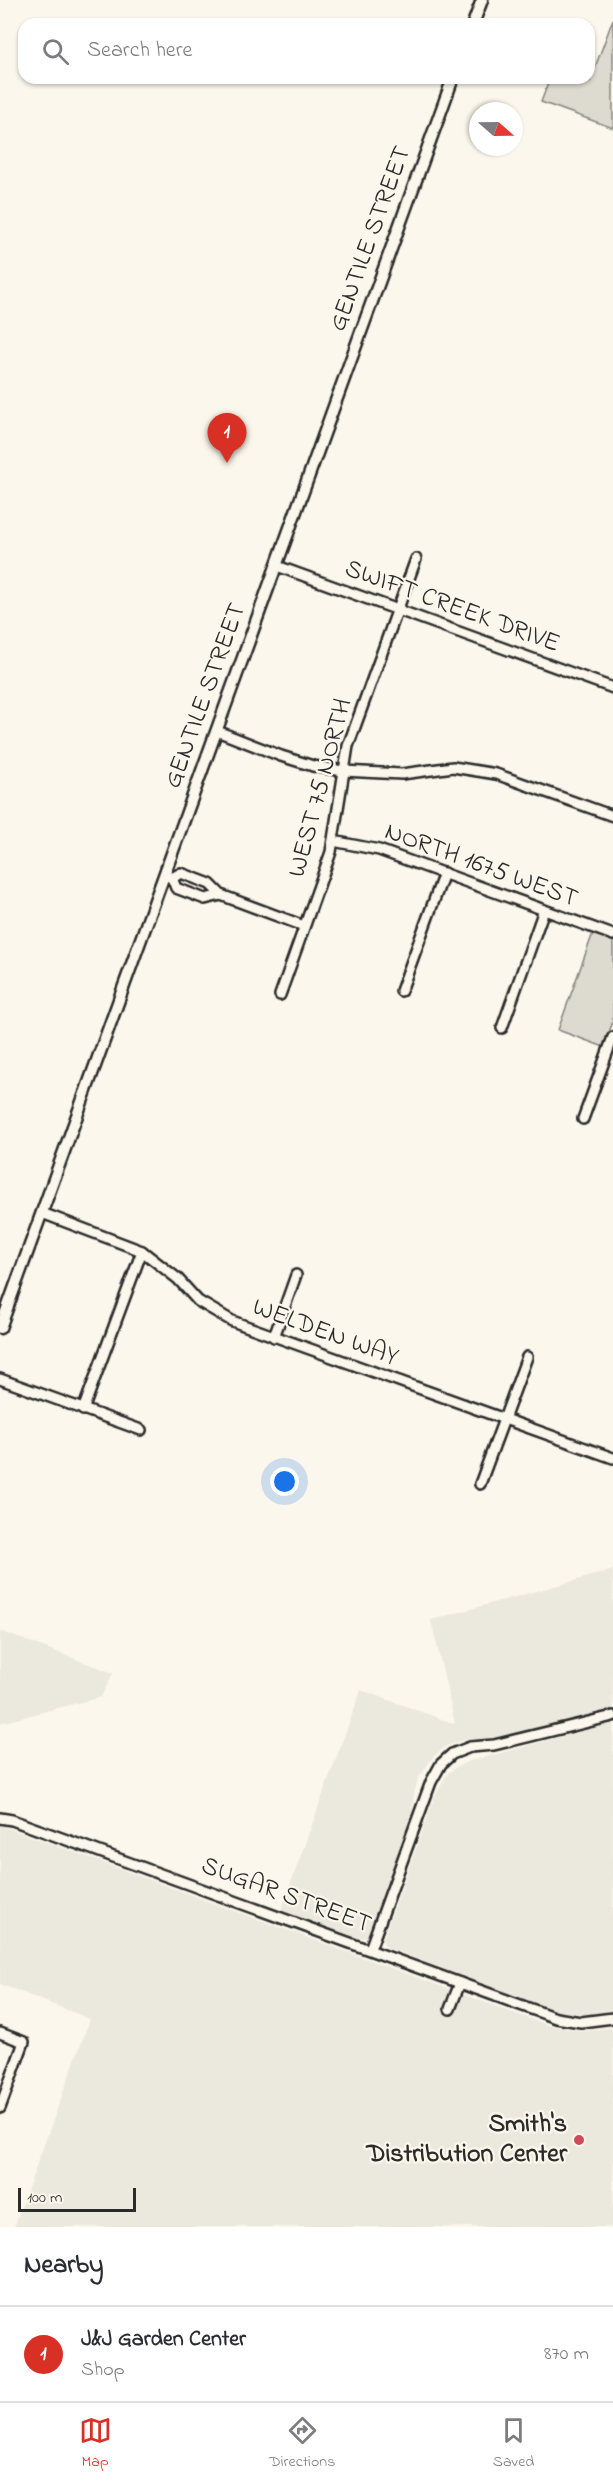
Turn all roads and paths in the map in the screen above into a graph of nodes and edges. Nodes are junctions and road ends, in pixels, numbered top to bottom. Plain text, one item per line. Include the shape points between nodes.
1 (482, 0) edge
2 (475, 18) edge
3 (451, 84) edge
4 (417, 559) dead end
5 (277, 566) junction
6 (398, 610) junction
7 (613, 688) edge
8 (217, 731) junction
9 (343, 771) junction
10 (613, 816) edge
11 (333, 841) junction
12 (444, 873) junction
13 (168, 877) junction
14 (221, 895) junction
15 (544, 910) junction
16 (304, 926) junction
17 (613, 935) edge
18 (400, 991) dead end
19 (280, 995) dead end
20 (502, 1028) dead end
21 (613, 1037) edge
22 (603, 1063) junction
23 (613, 1067) edge
24 (583, 1119) dead end
25 (42, 1213) junction
26 (141, 1251) junction
27 (296, 1275) dead end
28 (0, 1328) edge
29 (274, 1337) junction
30 (527, 1357) dead end
31 (0, 1379) edge
32 (83, 1410) junction
33 (504, 1419) junction
34 (141, 1430) dead end
35 (613, 1458) edge
36 (480, 1484) dead end
37 (613, 1716) edge
38 (0, 1818) edge
39 (370, 1949) junction
40 (460, 1983) junction
41 (450, 2009) dead end
42 (613, 2018) edge
43 (0, 2032) edge
44 (0, 2108) edge

1 - 2 main road
3 - 5 main road, GENTILE STREET
4 - 6 street, WEST 75 NORTH
5 - 6 street, SWIFT CREEK DRIVE
5 - 8 main road, GENTILE STREET
6 - 7 street, SWIFT CREEK DRIVE
6 - 9 street, WEST 75 NORTH via 348,746
8 - 9 street via 281,756
8 - 13 main road, GENTILE STREET
9 - 10 street via 402,774 453,767 474,769
9 - 11 street, WEST 75 NORTH
11 - 12 street, NORTH 1675 WEST via 379,850
11 - 16 street, WEST 75 NORTH
12 - 15 street, NORTH 1675 WEST
12 - 18 street
13 - 14 street via 181,873 210,884
13 - 14 street via 176,888 205,899
13 - 25 main road, GENTILE STREET
14 - 16 street
15 - 17 street, NORTH 1675 WEST
15 - 20 street
16 - 19 street, WEST 75 NORTH
21 - 22 street
22 - 23 street
22 - 24 street
25 - 26 street, WELDEN WAY
25 - 28 main road, GENTILE STREET
26 - 29 street, WELDEN WAY via 198,1301 232,1321
26 - 32 street
27 - 29 street
29 - 33 street, WELDEN WAY
30 - 33 street
31 - 32 street
32 - 34 street
33 - 35 street, WELDEN WAY
33 - 36 street
37 - 39 street via 494,1745 470,1747 452,1754 441,1764
38 - 39 street, SUGAR STREET
39 - 40 street, SUGAR STREET
40 - 41 street
40 - 42 street, SUGAR STREET via 556,2018 581,2022
43 - 44 street via 24,2042

